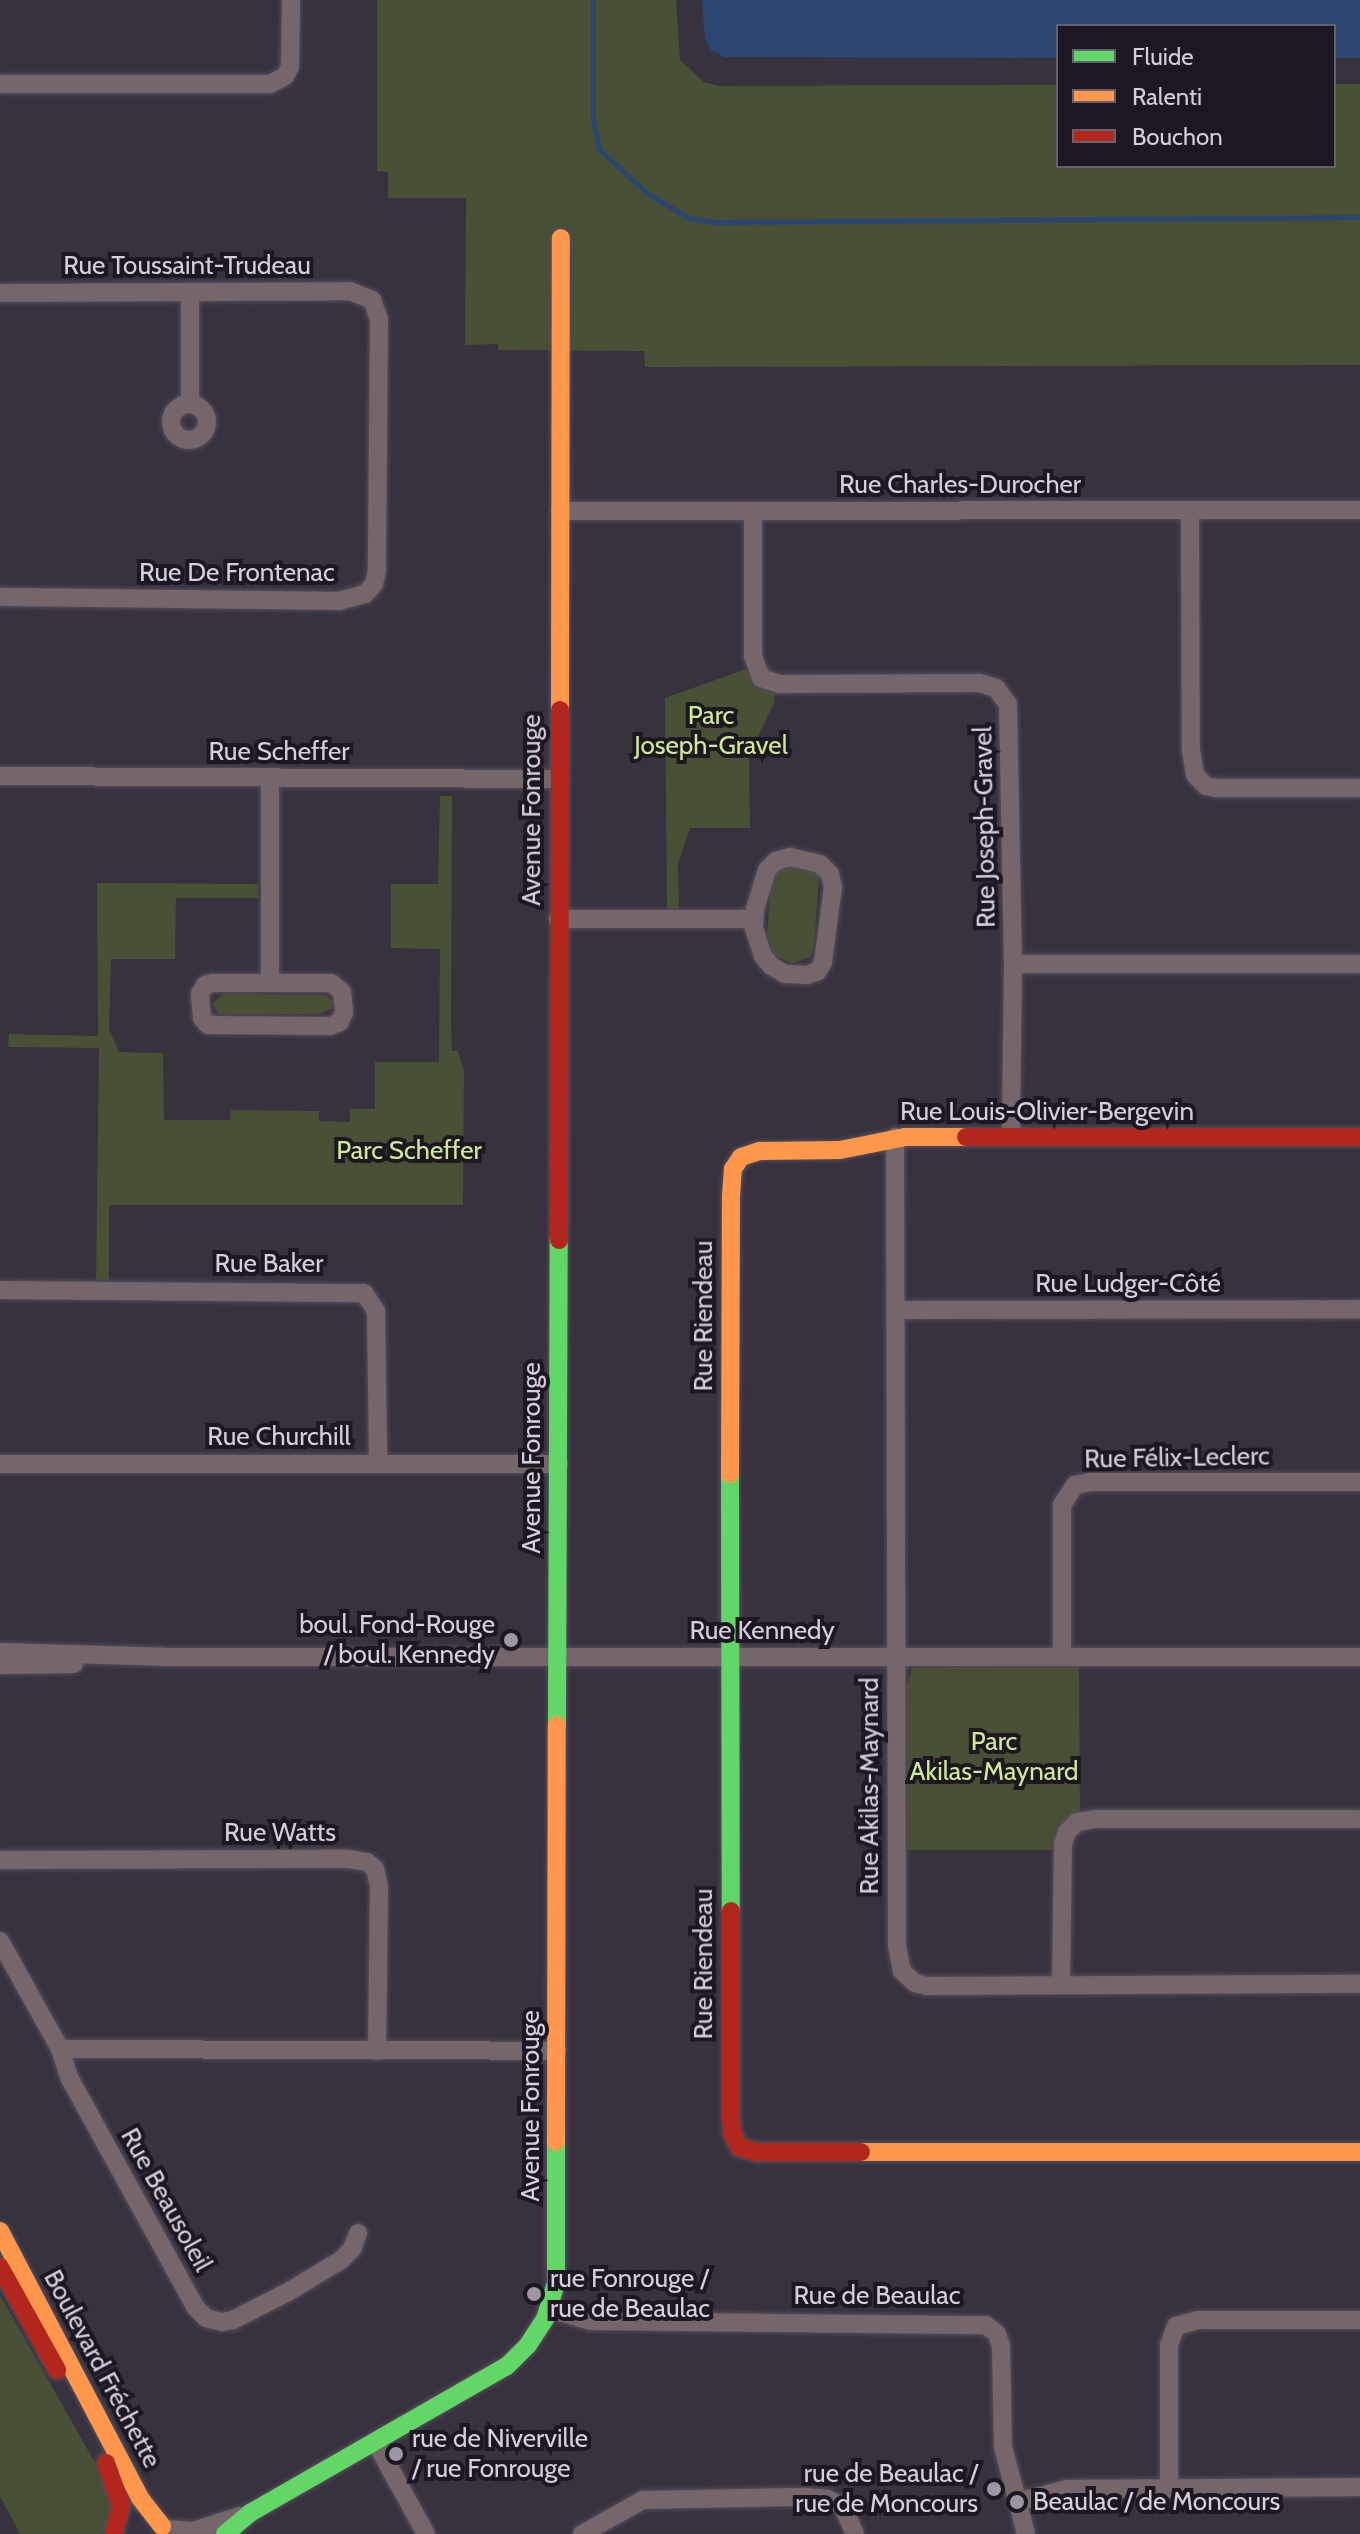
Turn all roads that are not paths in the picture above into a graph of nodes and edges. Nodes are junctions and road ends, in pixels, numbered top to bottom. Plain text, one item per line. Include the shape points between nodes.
1 (291, 0) edge
2 (0, 84) edge
3 (561, 238) dead end
4 (0, 293) edge
5 (190, 293) junction
6 (372, 300) joint
7 (190, 404) dead end
8 (1360, 510) edge
9 (560, 511) junction
10 (753, 511) junction
11 (1190, 512) junction
12 (0, 597) edge
13 (0, 776) edge
14 (270, 778) junction
15 (558, 779) junction
16 (1360, 788) edge
17 (558, 919) junction
18 (753, 919) junction
19 (1013, 964) junction
20 (1360, 964) edge
21 (270, 983) junction
22 (1011, 1136) junction
23 (895, 1137) junction
24 (1360, 1137) edge
25 (738, 1160) joint
26 (0, 1290) edge
27 (1360, 1309) edge
28 (896, 1310) junction
29 (378, 1463) junction
30 (0, 1464) edge
31 (559, 1464) junction
32 (1360, 1482) edge
33 (0, 1652) edge
34 (558, 1656) junction
35 (1062, 1656) junction
36 (164, 1657) junction
37 (730, 1657) junction
38 (896, 1657) junction
39 (1360, 1657) edge
40 (0, 1665) edge
41 (1360, 1819) edge
42 (0, 1860) edge
43 (0, 1941) edge
44 (1061, 1984) junction
45 (1360, 1984) edge
46 (60, 2049) junction
47 (377, 2051) junction
48 (557, 2051) junction
49 (1360, 2152) edge
50 (0, 2231) edge
51 (358, 2233) dead end
52 (0, 2267) edge
53 (550, 2309) junction
54 (1360, 2320) edge
55 (376, 2443) junction
56 (1360, 2487) edge
57 (1169, 2488) junction
58 (1017, 2502) junction
59 (250, 2513) junction
60 (168, 2530) edge
61 (115, 2534) edge
62 (225, 2534) edge
63 (426, 2534) edge
64 (582, 2534) edge
65 (855, 2534) edge
66 (1026, 2534) edge

1 - 2 street via 290,67 270,84
3 - 9 street, Avenue Fonrouge
4 - 5 street, Rue Toussaint-Trudeau
5 - 6 street, Rue Toussaint-Trudeau via 350,291
5 - 7 street
6 - 12 street, Rue De Frontenac via 379,319 377,571 365,594 339,601
8 - 11 street, Rue Charles-Durocher
9 - 10 street, Rue Charles-Durocher
9 - 15 street, Avenue Fonrouge
10 - 11 street, Rue Charles-Durocher
10 - 19 street, Rue Joseph-Gravel via 752,648 761,678 780,684 979,683 996,688 1005,698 1011,721
11 - 16 street via 1195,775 1216,788
13 - 14 street, Rue Scheffer
14 - 15 street, Rue Scheffer
14 - 21 street
15 - 17 street, Avenue Fonrouge
17 - 18 street
17 - 31 street, Avenue Fonrouge
18 - 18 street via 760,949 771,966 792,976 818,971 829,925 830,874 807,859 776,861 765,876
19 - 20 street
19 - 22 street, Rue Joseph-Gravel
21 - 21 street via 205,985 200,994 202,1018 215,1026 335,1025 342,1018 344,998 337,985
22 - 23 street, Rue Louis-Olivier-Bergevin
22 - 24 street, Rue Louis-Olivier-Bergevin
23 - 25 street, Rue Louis-Olivier-Bergevin via 840,1150 754,1151
23 - 28 street, Rue Akilas-Maynard
25 - 37 street, Rue Riendeau via 731,1196
26 - 29 street, Rue Baker via 364,1293 376,1311
27 - 28 street, Rue Ludger-Côté
28 - 38 street, Rue Akilas-Maynard
29 - 30 street, Rue Churchill
29 - 31 street, Rue Churchill
31 - 34 street, Avenue Fonrouge
32 - 35 street, Rue Félix-Leclerc via 1091,1482 1071,1487 1062,1511
33 - 36 street, Rue Kennedy
34 - 36 street, Rue Kennedy
34 - 37 street, Rue Kennedy
34 - 48 street, Avenue Fonrouge
35 - 38 street, Rue Kennedy
35 - 39 street, Rue Kennedy
36 - 40 street, Rue Kennedy
37 - 38 street, Rue Kennedy
37 - 49 street, Rue Riendeau via 731,2118 739,2147 757,2152
38 - 44 street, Rue Akilas-Maynard via 897,1946 902,1971 927,1986
41 - 44 street via 1077,1822 1063,1844
42 - 47 street, Rue Watts via 367,1862 375,1869 379,1887
43 - 46 street, Rue Beausoleil
44 - 45 street, Rue Akilas-Maynard
46 - 47 street
46 - 51 street, Rue Beausoleil via 70,2079 206,2318 233,2320 288,2292 341,2260
47 - 48 street
48 - 53 street, Avenue Fonrouge via 558,2253
50 - 60 street, Boulevard Fréchette via 140,2498
52 - 61 street, Boulevard Fréchette via 110,2471 121,2505
53 - 55 street, Avenue Fonrouge via 528,2345 507,2366
53 - 58 street, Rue de Beaulac via 591,2321 986,2325 1001,2346 1001,2434
54 - 57 street via 1198,2320 1176,2326 1169,2345
55 - 59 street, Avenue Fonrouge
55 - 63 street
56 - 57 street
57 - 58 street via 1067,2489
58 - 66 street, Rue de Beaulac
59 - 60 street via 193,2531
59 - 62 street, Avenue Fonrouge
60 - 61 street via 139,2523
64 - 65 street via 651,2499 806,2497 842,2505

